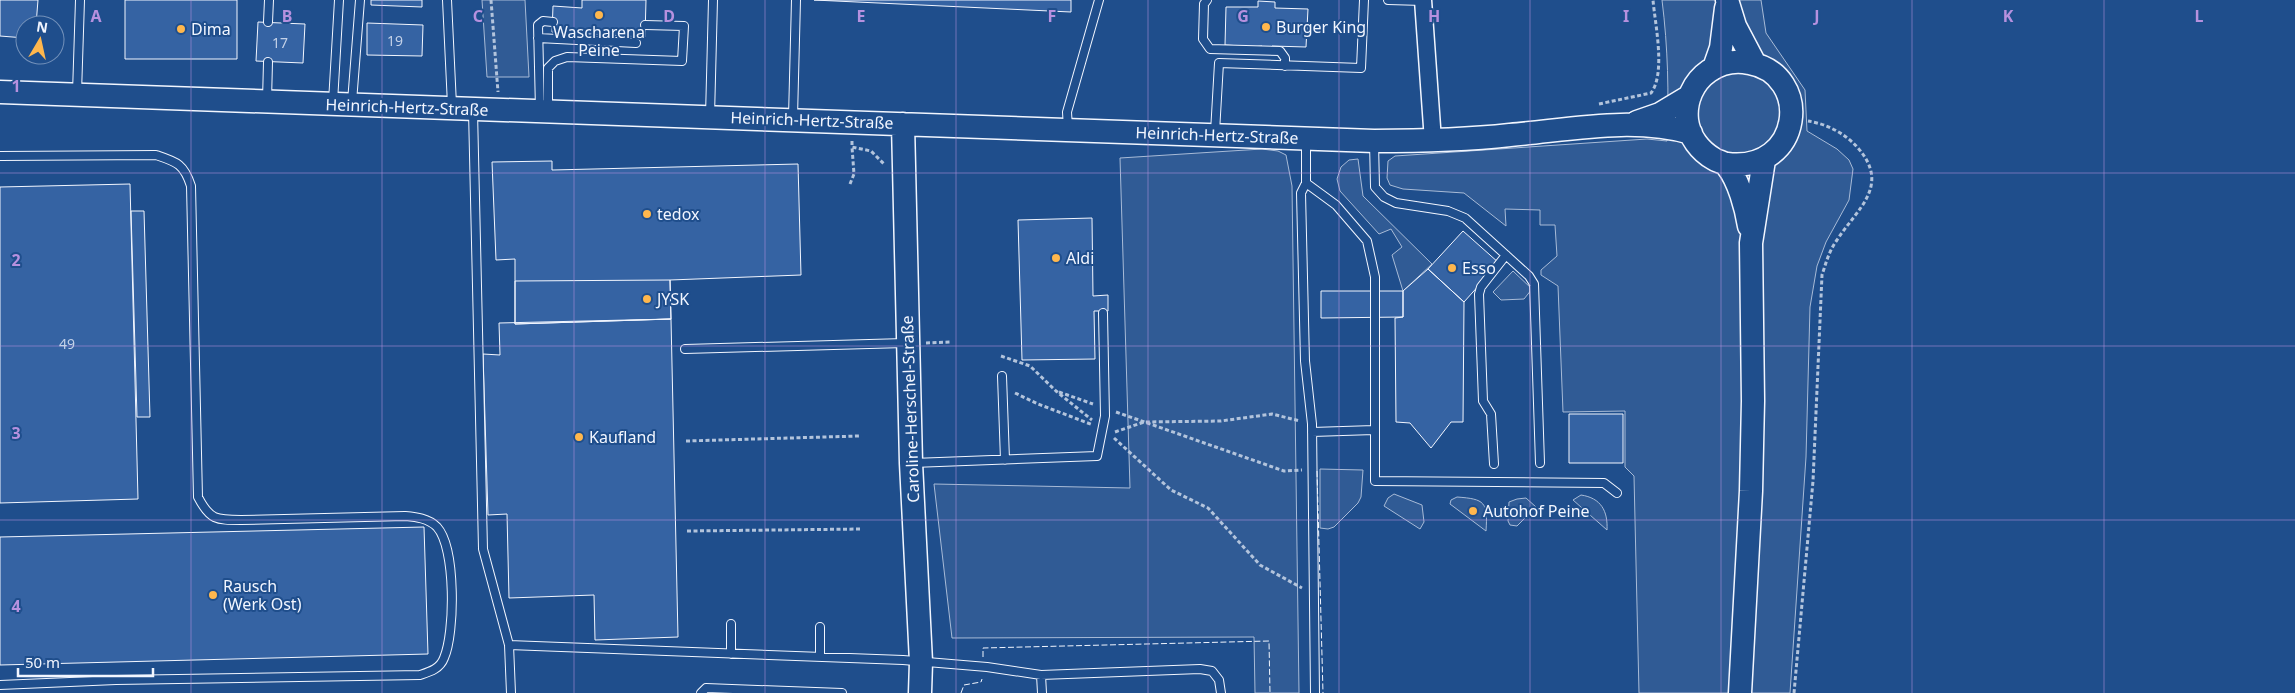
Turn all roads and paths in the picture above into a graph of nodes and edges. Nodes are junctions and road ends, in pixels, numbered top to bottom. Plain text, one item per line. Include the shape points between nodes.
1 (80, 0) edge
2 (269, 0) edge
3 (339, 0) edge
4 (360, 0) edge
5 (448, 0) edge
6 (491, 0) edge
7 (714, 0) edge
8 (796, 0) edge
9 (1099, 0) edge
10 (1207, 0) edge
11 (1364, 0) edge
12 (1388, 0) edge
13 (1653, 0) edge
14 (1726, 0) edge
15 (1423, 1) edge
16 (268, 22) dead end
17 (553, 22) dead end
18 (645, 25) dead end
19 (538, 38) junction
20 (636, 43) dead end
21 (268, 62) dead end
22 (1755, 64) junction
23 (1285, 66) junction
24 (1714, 68) junction
25 (0, 92) edge
26 (498, 92) dead end
27 (77, 95) junction
28 (1690, 96) junction
29 (1633, 98) dead end
30 (267, 102) junction
31 (342, 104) junction
32 (462, 109) junction
33 (544, 112) junction
34 (710, 116) junction
35 (793, 119) junction
36 (1791, 120) junction
37 (903, 124) junction
38 (1623, 125) junction
39 (1068, 130) junction
40 (1691, 133) junction
41 (1215, 134) junction
42 (1306, 138) junction
43 (1433, 141) junction
44 (1374, 142) junction
45 (852, 147) dead end
46 (0, 156) edge
47 (1764, 160) junction
48 (1727, 164) junction
49 (1306, 183) junction
50 (850, 184) dead end
51 (1751, 243) junction
52 (1506, 254) junction
53 (1103, 313) dead end
54 (908, 343) junction
55 (685, 349) dead end
56 (1001, 356) dead end
57 (1002, 376) dead end
58 (1002, 386) junction
59 (1056, 391) junction
60 (1105, 408) junction
61 (1144, 422) junction
62 (1103, 428) junction
63 (1312, 428) junction
64 (1374, 430) junction
65 (860, 436) dead end
66 (686, 441) dead end
67 (1005, 460) junction
68 (911, 463) junction
69 (1540, 463) dead end
70 (1494, 464) dead end
71 (1312, 470) junction
72 (1617, 493) dead end
73 (862, 529) dead end
74 (687, 531) dead end
75 (1314, 594) junction
76 (732, 624) dead end
77 (820, 626) dead end
78 (509, 645) junction
79 (731, 654) junction
80 (820, 657) junction
81 (921, 662) junction
82 (1041, 675) junction
83 (0, 685) edge
84 (511, 693) edge
85 (701, 693) edge
86 (842, 693) edge
87 (920, 693) edge
88 (1042, 693) edge
89 (1222, 693) edge
90 (1315, 693) edge
91 (1740, 693) edge
92 (1794, 693) edge

1 - 27 lane
2 - 16 lane
3 - 31 lane
4 - 31 lane
5 - 32 lane
6 - 26 path
7 - 34 lane
8 - 35 lane
9 - 39 lane via 1067,112
10 - 23 lane via 1202,39 1210,49 1280,52 1285,58
11 - 23 lane via 1361,68
12 - 15 lane
13 - 29 path via 1657,85 1651,93
14 - 22 street via 1735,26
14 - 24 street via 1725,28
15 - 43 street
17 - 19 lane via 543,21 538,25
18 - 33 lane via 684,26 682,62 567,57 555,61 548,68
19 - 20 lane
19 - 33 lane
21 - 30 lane
22 - 24 street via 1734,62
22 - 36 street via 1768,70 1787,92
23 - 41 lane via 1218,63
24 - 28 street via 1699,80
25 - 27 street, Heinrich-Hertz-Straße
27 - 30 street, Heinrich-Hertz-Straße
28 - 38 street, Heinrich-Hertz-Straße via 1660,114
28 - 40 street via 1687,115
30 - 31 street, Heinrich-Hertz-Straße
31 - 32 street, Heinrich-Hertz-Straße
32 - 33 street, Heinrich-Hertz-Straße
32 - 78 lane via 483,549
33 - 34 street, Heinrich-Hertz-Straße
34 - 35 street, Heinrich-Hertz-Straße
35 - 37 street, Heinrich-Hertz-Straße
36 - 47 street via 1782,143
36 - 92 path via 1820,124 1853,143 1864,155 1873,184 1867,201 1828,255 1822,275 1813,481
37 - 39 street, Heinrich-Hertz-Straße
37 - 54 street, Caroline-Herschel-Straße
38 - 40 street, Heinrich-Hertz-Straße via 1659,126
38 - 43 street, Heinrich-Hertz-Straße
39 - 41 street, Heinrich-Hertz-Straße
40 - 48 street via 1705,153
41 - 42 street, Heinrich-Hertz-Straße
42 - 44 street, Heinrich-Hertz-Straße
42 - 49 lane
43 - 44 street, Heinrich-Hertz-Straße
44 - 52 lane via 1376,187 1384,197 1396,203 1448,211 1466,218
45 - 50 path via 854,174
46 - 83 lane via 156,155 175,162 186,171 191,186 198,497 206,512 217,520 405,516 424,519 436,526 445,538 450,562 450,636 444,660 433,671 420,675
47 - 48 street via 1746,165
47 - 51 street
48 - 51 street via 1742,198
49 - 63 lane via 1301,192 1305,341
49 - 64 lane via 1336,205 1368,241 1375,277
51 - 91 street via 1751,491
52 - 69 lane via 1530,276 1534,284
52 - 70 lane via 1479,294 1482,401 1491,414
53 - 60 lane
54 - 55 lane
54 - 68 street, Caroline-Herschel-Straße
56 - 59 path via 1030,366
57 - 58 lane
58 - 62 path via 1038,404
58 - 67 lane
59 - 60 path
59 - 62 path
60 - 61 path
60 - 62 lane
61 - 63 path via 1221,421 1272,414
61 - 71 path via 1284,471
61 - 75 path via 1109,434 1172,490 1208,508 1260,565
62 - 67 lane via 1097,456
63 - 64 lane
63 - 71 lane
64 - 72 lane via 1375,482 1604,483
65 - 66 path
67 - 68 lane
68 - 81 street, Caroline-Herschel-Straße
71 - 75 lane
73 - 74 path
75 - 90 lane
76 - 79 lane
77 - 80 lane
78 - 79 lane
78 - 84 lane
79 - 80 lane
80 - 81 lane
81 - 82 lane
81 - 87 street, Caroline-Herschel-Straße
82 - 88 lane
82 - 89 lane via 1200,669 1212,671 1219,680
85 - 86 lane via 706,688

